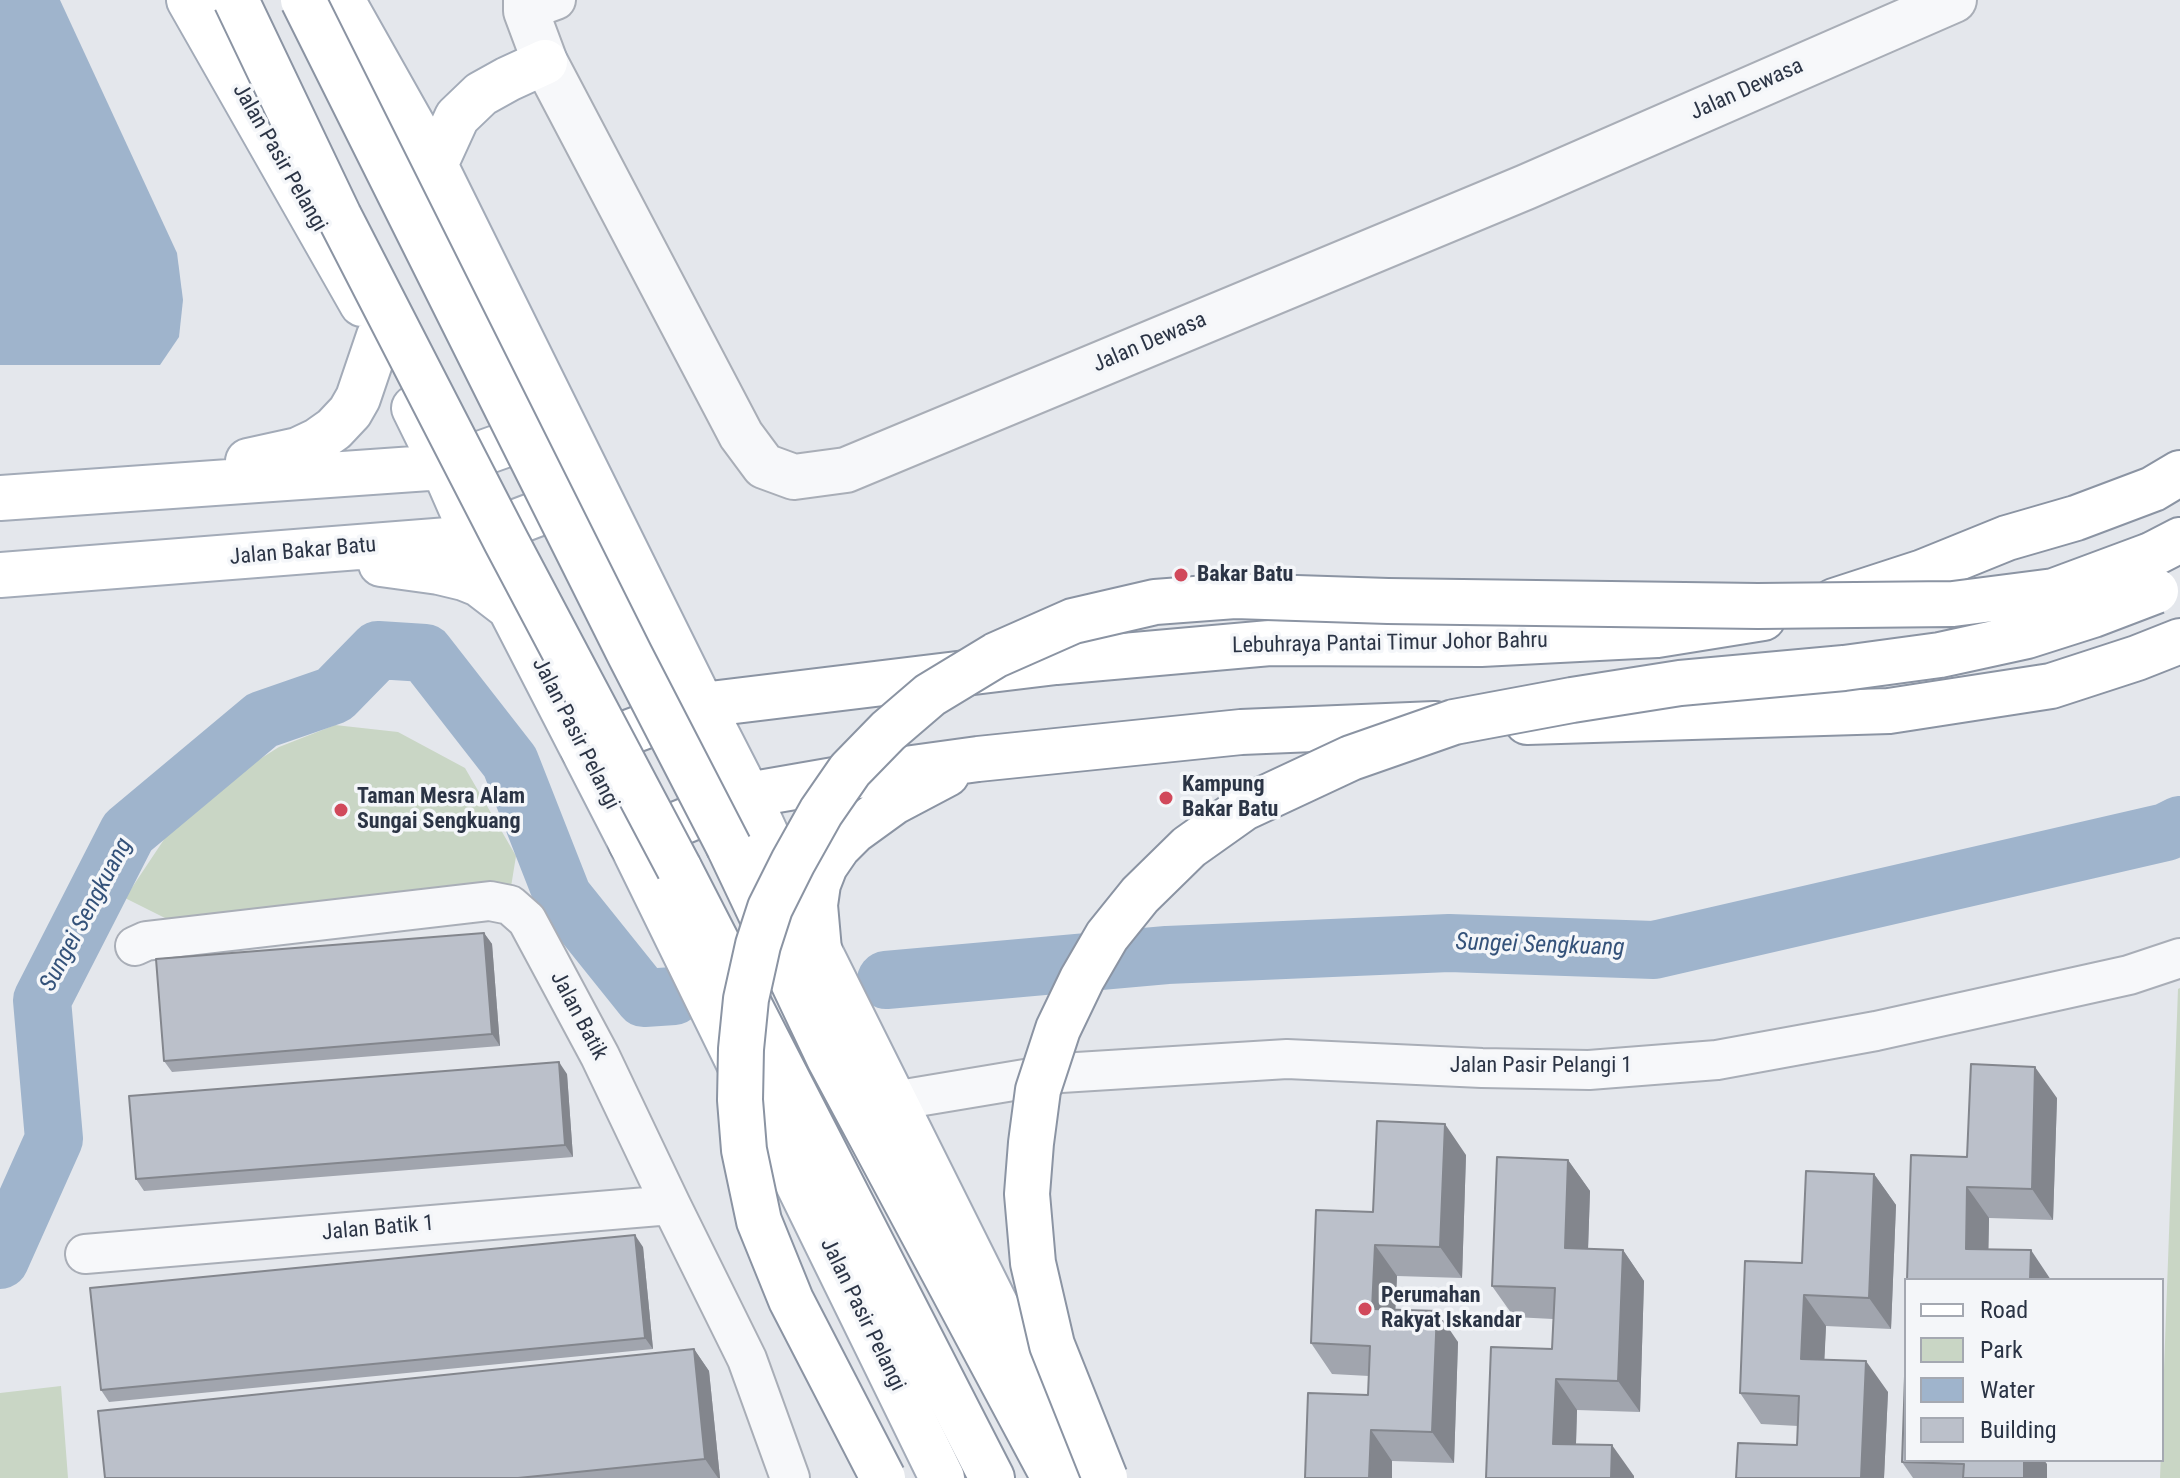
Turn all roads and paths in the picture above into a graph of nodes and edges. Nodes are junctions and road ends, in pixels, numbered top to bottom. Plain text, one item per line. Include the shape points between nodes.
1 (189, 0) edge
2 (236, 0) edge
3 (303, 0) edge
4 (342, 0) edge
5 (1954, 0) edge
6 (536, 4) edge
7 (545, 62) junction
8 (435, 165) junction
9 (379, 336) junction
10 (564, 424) junction
11 (443, 467) junction
12 (2180, 473) edge
13 (129, 488) junction
14 (597, 491) junction
15 (0, 498) edge
16 (474, 538) junction
17 (2007, 538) junction
18 (287, 554) junction
19 (2167, 566) edge
20 (0, 575) edge
21 (509, 607) junction
22 (2180, 641) edge
23 (2051, 686) junction
24 (702, 705) junction
25 (584, 749) junction
26 (978, 759) junction
27 (748, 795) junction
28 (631, 843) junction
29 (135, 946) dead end
30 (819, 950) junction
31 (2180, 958) edge
32 (884, 1082) junction
33 (671, 1205) junction
34 (85, 1254) dead end
35 (936, 1473) edge
36 (790, 1478) edge
37 (883, 1478) edge
38 (992, 1478) edge
39 (1054, 1478) edge
40 (1082, 1478) edge
41 (1105, 1478) edge

1 - 9 main road, Jalan Pasir Pelangi
2 - 38 main road, bridge via 339,216
3 - 39 main road, bridge via 729,847 829,1058
4 - 8 main road
5 - 7 street, Jalan Dewasa via 1526,187 846,470 794,477 764,466 741,435
6 - 7 street, Jalan Dewasa
7 - 8 main road via 481,94 457,117
8 - 10 main road
9 - 11 main road, Jalan Pasir Pelangi
9 - 13 main road via 350,412 317,441 298,450
10 - 11 main road
10 - 14 main road
11 - 13 main road
11 - 16 main road, Jalan Pasir Pelangi
12 - 17 main road, Lebuhraya Pantai Timur Johor Bahru via 2076,518
13 - 15 main road
14 - 16 main road, Jalan Bakar Batu
14 - 24 main road
16 - 18 main road, Jalan Bakar Batu
16 - 21 main road, Jalan Pasir Pelangi
17 - 23 main road via 1975,576 1969,601 1973,627 1984,651 2003,669
17 - 24 main road, Lebuhraya Pantai Timur Johor Bahru via 1841,599 1657,635 1481,644 1270,643 1056,662
18 - 20 main road, Jalan Bakar Batu
18 - 21 main road via 451,575 479,584
19 - 37 main road, bridge via 2054,591 1953,604 1758,606 1235,596 1155,602 1073,621 996,655 930,695 850,770 793,862 758,945 741,1049 744,1150 759,1221 791,1300
19 - 41 main road, bridge via 2093,615 2027,636 1940,655 1680,683 1454,722 1351,758 1244,808 1189,847 1107,936 1058,1029 1038,1090 1027,1194 1033,1263 1052,1345
21 - 25 main road, Jalan Pasir Pelangi
22 - 23 main road
23 - 26 main road via 1889,711 1296,729
24 - 25 main road, Lebuhraya Pantai Timur Johor Bahru
24 - 27 main road
25 - 28 main road, Jalan Pasir Pelangi
26 - 27 main road
26 - 30 main road via 894,802 838,847 818,884
27 - 28 main road
27 - 30 main road
28 - 35 main road, Jalan Pasir Pelangi, bridge
29 - 33 street, Jalan Batik via 490,901 510,905 527,920 600,1056
30 - 32 main road
31 - 32 street, Jalan Pasir Pelangi 1 via 2129,975 1876,1031 1717,1060 1589,1070 1287,1059
32 - 40 main road
33 - 34 street, Jalan Batik 1
33 - 36 street, Jalan Batik via 747,1359

